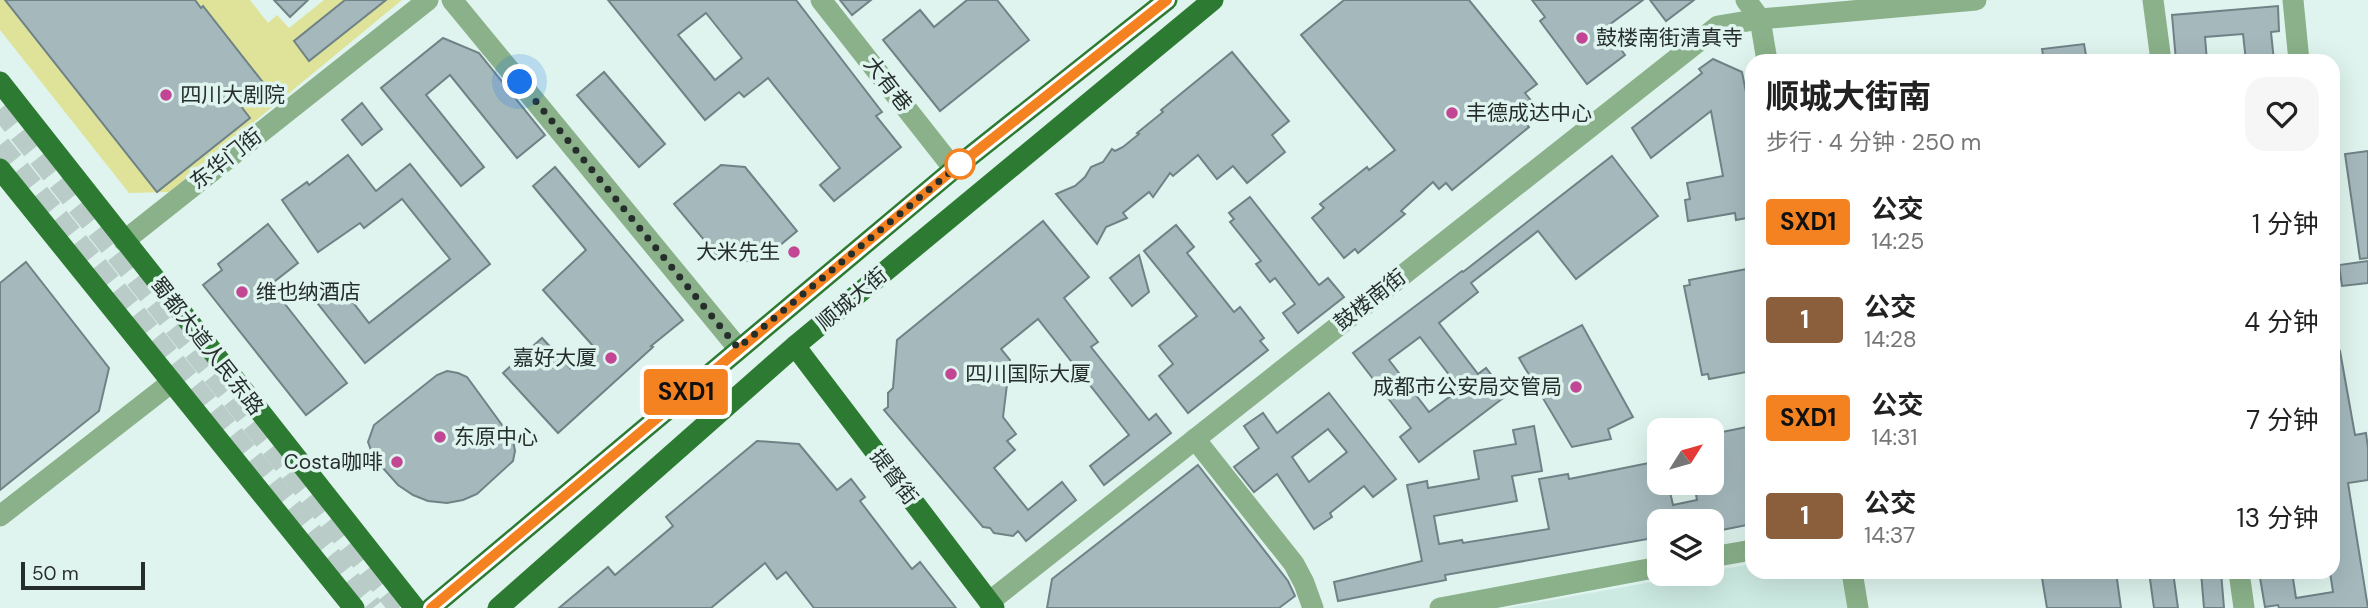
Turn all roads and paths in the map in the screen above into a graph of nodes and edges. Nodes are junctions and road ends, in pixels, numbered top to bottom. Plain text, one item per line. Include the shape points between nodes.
1 (428, 0) edge
2 (452, 0) edge
3 (821, 0) edge
4 (1167, 0) edge
5 (1213, 0) edge
6 (1746, 0) edge
7 (1976, 0) edge
8 (2152, 0) edge
9 (2293, 0) edge
10 (1760, 19) junction
11 (1766, 54) edge
12 (2160, 54) edge
13 (2298, 54) edge
14 (0, 82) edge
15 (0, 169) edge
16 (954, 169) junction
17 (124, 241) junction
18 (795, 346) junction
19 (738, 348) junction
20 (172, 382) junction
21 (1195, 439) junction
22 (0, 516) edge
23 (1745, 551) edge
24 (1724, 555) edge
25 (1647, 569) edge
26 (1853, 579) edge
27 (2240, 579) edge
28 (991, 605) edge
29 (354, 608) edge
30 (415, 608) edge
31 (431, 608) edge
32 (498, 608) edge
33 (1313, 608) edge
34 (1440, 608) edge
35 (1858, 608) edge
36 (2244, 608) edge

1 - 17 street, 东华门街
2 - 19 street
3 - 16 street, 大有巷
4 - 16 main road, 顺城大街
5 - 18 main road, 顺城大街
6 - 10 street
7 - 10 street, 鼓楼南街
8 - 12 street
9 - 13 street
10 - 11 street
10 - 21 street, 鼓楼南街 via 1718,26
14 - 17 main road, 蜀都大道人民东路
15 - 20 main road
16 - 19 main road, 顺城大街
17 - 30 main road, 蜀都大道人民东路
18 - 28 main road, 提督街
18 - 32 main road, 顺城大街
19 - 31 main road, 顺城大街
20 - 22 street
20 - 29 main road
21 - 28 street, 鼓楼南街
21 - 33 street via 1294,564
23 - 24 street
25 - 34 street
26 - 35 street
27 - 36 street

